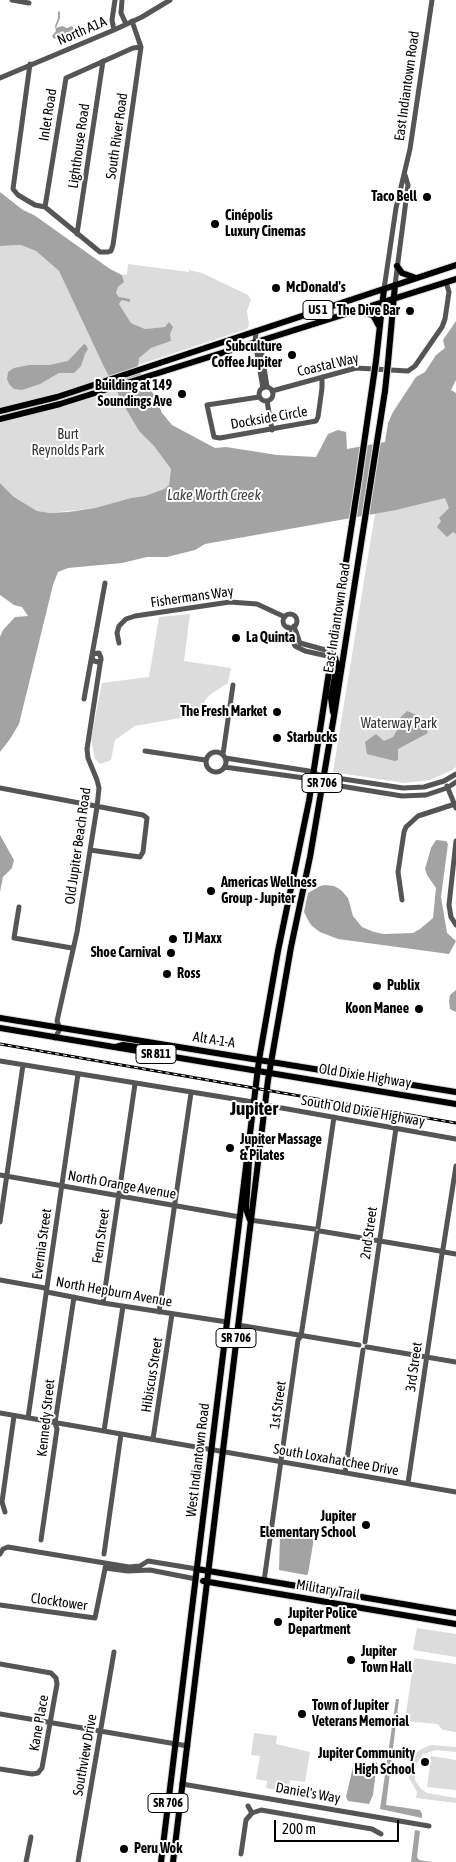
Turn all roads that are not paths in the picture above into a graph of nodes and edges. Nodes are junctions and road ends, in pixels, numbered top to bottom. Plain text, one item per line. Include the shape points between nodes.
1 (12, 0) edge
2 (115, 0) edge
3 (122, 0) edge
4 (170, 0) edge
5 (432, 0) edge
6 (28, 3) dead end
7 (132, 21) junction
8 (126, 24) junction
9 (114, 30) junction
10 (142, 47) junction
11 (103, 61) junction
12 (30, 64) junction
13 (0, 78) edge
14 (405, 174) junction
15 (45, 206) junction
16 (78, 234) junction
17 (456, 265) edge
18 (396, 266) junction
19 (416, 278) junction
20 (456, 279) edge
21 (446, 282) junction
22 (396, 285) junction
23 (384, 289) junction
24 (395, 299) junction
25 (382, 302) junction
26 (355, 311) junction
27 (380, 327) junction
28 (256, 331) junction
29 (258, 341) junction
30 (322, 377) junction
31 (267, 389) junction
32 (259, 396) junction
33 (267, 401) junction
34 (0, 411) edge
35 (0, 419) edge
36 (272, 430) junction
37 (105, 583) dead end
38 (285, 617) junction
39 (294, 626) junction
40 (288, 627) junction
41 (119, 643) dead end
42 (333, 655) junction
43 (92, 657) junction
44 (233, 684) dead end
45 (84, 699) dead end
46 (334, 716) junction
47 (145, 751) dead end
48 (224, 756) junction
49 (206, 760) junction
50 (224, 767) junction
51 (456, 774) edge
52 (312, 776) junction
53 (322, 779) junction
54 (444, 781) junction
55 (456, 782) edge
56 (0, 788) edge
57 (447, 788) junction
58 (455, 806) edge
59 (97, 807) junction
60 (456, 841) edge
61 (90, 850) junction
62 (402, 900) dead end
63 (19, 907) dead end
64 (456, 925) edge
65 (279, 944) junction
66 (291, 947) junction
67 (72, 948) junction
68 (0, 1018) edge
69 (0, 1028) edge
70 (60, 1029) junction
71 (54, 1038) junction
72 (166, 1046) junction
73 (114, 1048) junction
74 (258, 1060) junction
75 (0, 1061) edge
76 (271, 1062) junction
77 (23, 1065) junction
78 (257, 1071) junction
79 (269, 1073) junction
80 (78, 1074) junction
81 (135, 1084) junction
82 (424, 1087) junction
83 (456, 1092) edge
84 (191, 1093) junction
85 (439, 1101) junction
86 (253, 1102) junction
87 (456, 1104) edge
88 (265, 1105) junction
89 (334, 1116) junction
90 (396, 1128) junction
91 (456, 1139) edge
92 (247, 1155) junction
93 (456, 1166) edge
94 (0, 1175) edge
95 (7, 1176) junction
96 (62, 1186) junction
97 (118, 1196) junction
98 (175, 1205) junction
99 (240, 1217) junction
100 (250, 1220) junction
101 (0, 1222) edge
102 (317, 1230) junction
103 (379, 1241) junction
104 (442, 1251) junction
105 (456, 1254) edge
106 (0, 1280) edge
107 (47, 1292) junction
108 (242, 1295) junction
109 (74, 1298) junction
110 (103, 1303) junction
111 (123, 1306) junction
112 (159, 1312) junction
113 (172, 1314) junction
114 (227, 1322) junction
115 (238, 1325) junction
116 (302, 1336) junction
117 (364, 1346) junction
118 (427, 1357) junction
119 (456, 1362) edge
120 (0, 1413) edge
121 (14, 1416) junction
122 (28, 1418) junction
123 (55, 1422) junction
124 (104, 1431) junction
125 (121, 1434) junction
126 (153, 1439) junction
127 (212, 1449) junction
128 (222, 1451) junction
129 (281, 1462) junction
130 (345, 1473) junction
131 (408, 1483) junction
132 (456, 1492) edge
133 (4, 1512) dead end
134 (41, 1540) dead end
135 (0, 1554) edge
136 (104, 1554) dead end
137 (105, 1566) junction
138 (197, 1569) junction
139 (208, 1571) junction
140 (196, 1578) junction
141 (264, 1581) junction
142 (206, 1582) junction
143 (0, 1605) edge
144 (456, 1614) edge
145 (456, 1624) edge
146 (114, 1652) dead end
147 (0, 1664) edge
148 (0, 1714) edge
149 (50, 1723) junction
150 (101, 1732) junction
151 (176, 1744) junction
152 (188, 1746) junction
153 (0, 1768) edge
154 (182, 1784) junction
155 (274, 1799) junction
156 (248, 1806) dead end
157 (272, 1812) junction
158 (252, 1813) junction
159 (429, 1826) dead end
160 (381, 1834) dead end
161 (31, 1837) dead end
162 (241, 1854) dead end
163 (26, 1862) edge
164 (78, 1862) edge
165 (161, 1862) edge
166 (173, 1862) edge

1 - 6 street
2 - 9 street
3 - 8 street via 121,13
4 - 7 street, North A1A
5 - 14 street, East Indiantown Road
7 - 8 street, North A1A
7 - 10 street, South River Road
8 - 9 street, North A1A
9 - 12 street, North A1A
10 - 11 street, Inlet Road
10 - 16 street, South River Road via 113,245 108,252 100,252
11 - 15 street, Inlet Road via 68,76 64,81
11 - 16 street, Lighthouse Road
12 - 13 street, North A1A
12 - 15 street via 13,189 35,205
14 - 18 street, East Indiantown Road via 408,185
14 - 23 street, East Indiantown Road via 400,183
15 - 16 street
17 - 19 main road, US 1
18 - 19 main road via 402,273
18 - 22 street, East Indiantown Road
19 - 22 main road, US 1
20 - 21 main road, US 1
21 - 24 main road, US 1
21 - 30 street, Coastal Way via 449,292 445,319 415,366 400,372 356,368
22 - 23 main road, US 1
22 - 24 main road, East Indiantown Road / SR 706
23 - 25 main road, East Indiantown Road / SR 706
23 - 28 main road, US 1
24 - 25 main road, US 1
24 - 46 main road, East Indiantown Road / SR 706, bridge
25 - 26 main road, US 1
25 - 27 main road, East Indiantown Road / SR 706
26 - 27 main road via 373,315
26 - 29 main road, US 1
27 - 42 main road, East Indiantown Road / SR 706, bridge
28 - 29 street
28 - 34 main road, US 1 via 43,401
29 - 31 street
29 - 35 main road, US 1 via 38,411
30 - 31 street, Coastal Way
30 - 36 street, Dockside Circle via 316,421
31 - 32 street via 260,391
31 - 33 street via 272,397
32 - 33 street
32 - 36 street, Dockside Circle via 207,405 212,434 216,438
33 - 36 street
37 - 43 street
38 - 39 street, Fishermans Way via 289,614 295,616 297,623
38 - 40 street via 284,623
38 - 41 street, Fishermans Way via 257,604 244,602 182,609 126,619 117,632
39 - 40 street
39 - 42 street, Fishermans Way via 300,643
40 - 42 street via 295,646 305,652
42 - 46 main road via 337,664 331,698
42 - 52 main road, East Indiantown Road / SR 706
43 - 45 street
43 - 59 street, Old Jupiter Beach Road via 94,653 102,656 87,748 98,780
44 - 48 street
46 - 53 main road, East Indiantown Road / SR 706
47 - 49 street
48 - 49 street via 211,752
48 - 50 street
48 - 52 street
49 - 50 street via 207,767 213,771
50 - 52 street
51 - 54 street
52 - 53 street
52 - 65 main road, East Indiantown Road / SR 706 via 302,840
53 - 54 street via 403,788 424,787
53 - 57 street via 402,796
53 - 66 main road, East Indiantown Road / SR 706
54 - 57 street
55 - 57 street
56 - 59 street
57 - 58 street
58 - 62 street via 418,816 406,827 398,872
59 - 61 street, Old Jupiter Beach Road
59 - 61 street via 146,816 144,845 141,856 137,858
60 - 64 street via 449,905
61 - 67 street, Old Jupiter Beach Road
63 - 67 street via 15,939
65 - 66 main road
65 - 74 main road, East Indiantown Road / SR 706
66 - 76 main road, East Indiantown Road / SR 706
67 - 70 street, Old Jupiter Beach Road via 57,1021
68 - 70 main road, Alt A-1-A / SR 811
69 - 71 main road, Alt A-1-A / SR 811
70 - 71 street
70 - 72 main road, Alt A-1-A / SR 811
71 - 73 main road, Alt A-1-A / SR 811
72 - 73 main road via 150,1049 124,1045
72 - 74 main road, Alt A-1-A / SR 811
73 - 78 main road, Alt A-1-A / SR 811
74 - 76 main road, Alt A-1-A / SR 811
74 - 78 main road, West Indiantown Road / SR 706
75 - 77 street
76 - 79 main road, West Indiantown Road / SR 706
76 - 82 main road, Alt A-1-A / SR 811
77 - 80 street
77 - 95 street
78 - 79 main road, Alt A-1-A / SR 811
78 - 86 main road, West Indiantown Road / SR 706
79 - 85 main road, Old Dixie Highway / SR 811
79 - 88 main road, West Indiantown Road / SR 706
80 - 81 street
80 - 96 street, Evernia Street
81 - 84 street
81 - 97 street, Fern Street
82 - 83 main road, Old Dixie Highway / SR 811
82 - 85 main road
84 - 86 street
84 - 98 street
85 - 87 main road, Old Dixie Highway / SR 811
86 - 92 main road, West Indiantown Road / SR 706
88 - 89 street, South Old Dixie Highway
88 - 100 main road, West Indiantown Road / SR 706
89 - 90 street, South Old Dixie Highway
89 - 102 street, 1st Street
90 - 91 street, South Old Dixie Highway
90 - 103 street, 2nd Street
92 - 99 main road, West Indiantown Road / SR 706
92 - 100 main road via 250,1171 246,1209
93 - 104 street, 3rd Street
94 - 95 street, North Orange Avenue
95 - 96 street, North Orange Avenue
95 - 101 street
96 - 97 street, North Orange Avenue
96 - 107 street, Evernia Street
97 - 98 street, North Orange Avenue
97 - 110 street, Fern Street
98 - 99 street, North Orange Avenue
98 - 112 street
99 - 108 main road via 246,1229 240,1286
99 - 114 main road, West Indiantown Road / SR 706
100 - 102 street
100 - 108 main road, West Indiantown Road / SR 706
102 - 103 street
102 - 116 street, 1st Street
103 - 104 street
103 - 117 street, 2nd Street
104 - 105 street
104 - 118 street, 3rd Street
106 - 107 street, North Hepburn Avenue via 45,1288
107 - 109 street, North Hepburn Avenue
107 - 122 street, Evernia Street
108 - 115 main road, West Indiantown Road / SR 706
109 - 110 street, North Hepburn Avenue
109 - 123 street, Kennedy Street
110 - 111 street, North Hepburn Avenue
111 - 112 street, North Hepburn Avenue
111 - 124 street
112 - 113 street, North Hepburn Avenue
113 - 114 street, North Hepburn Avenue
113 - 126 street, Hibiscus Street
114 - 127 main road, West Indiantown Road / SR 706
115 - 116 street
115 - 128 main road, West Indiantown Road / SR 706
116 - 117 street
116 - 129 street, 1st Street via 298,1340
117 - 118 street
117 - 130 street, 2nd Street
118 - 119 street
118 - 131 street, 3rd Street
120 - 121 street, South Loxahatchee Drive
121 - 122 street, South Loxahatchee Drive
121 - 133 street via 2,1502
122 - 123 street, South Loxahatchee Drive
123 - 124 street, South Loxahatchee Drive
123 - 134 street, Kennedy Street via 57,1429
124 - 125 street, South Loxahatchee Drive
125 - 126 street, South Loxahatchee Drive
125 - 136 street
126 - 127 street, South Loxahatchee Drive
127 - 128 street, South Loxahatchee Drive
127 - 138 main road, West Indiantown Road / SR 706
128 - 129 street, South Loxahatchee Drive
128 - 139 main road, West Indiantown Road / SR 706
129 - 130 street, South Loxahatchee Drive
129 - 141 street, 1st Street
130 - 131 street, South Loxahatchee Drive
131 - 132 street, South Loxahatchee Drive
135 - 137 street via 8,1547
137 - 138 street via 140,1566 148,1562
137 - 140 street
137 - 143 street, Clocktower via 95,1618
138 - 139 main road, Military Trail
138 - 140 main road, West Indiantown Road / SR 706
139 - 141 main road, Military Trail
139 - 142 main road, West Indiantown Road / SR 706
140 - 142 main road, Military Trail
140 - 151 main road, West Indiantown Road / SR 706
141 - 144 main road, Military Trail
142 - 145 main road, Military Trail
142 - 152 main road, West Indiantown Road / SR 706
146 - 150 street, Southview Drive
147 - 149 street, Kane Place via 54,1675 57,1684
148 - 149 street
149 - 150 street
149 - 153 street, Kane Place via 43,1765 38,1773
150 - 151 street
150 - 164 street, Southview Drive
151 - 152 street
151 - 165 main road, West Indiantown Road / SR 706
152 - 154 main road, West Indiantown Road / SR 706
154 - 155 street, Daniel's Way
154 - 166 main road, West Indiantown Road / SR 706
155 - 157 street
155 - 159 street, Daniel's Way
156 - 158 street
157 - 158 street via 261,1810
157 - 160 street via 372,1829
158 - 162 street via 245,1823
161 - 163 street

